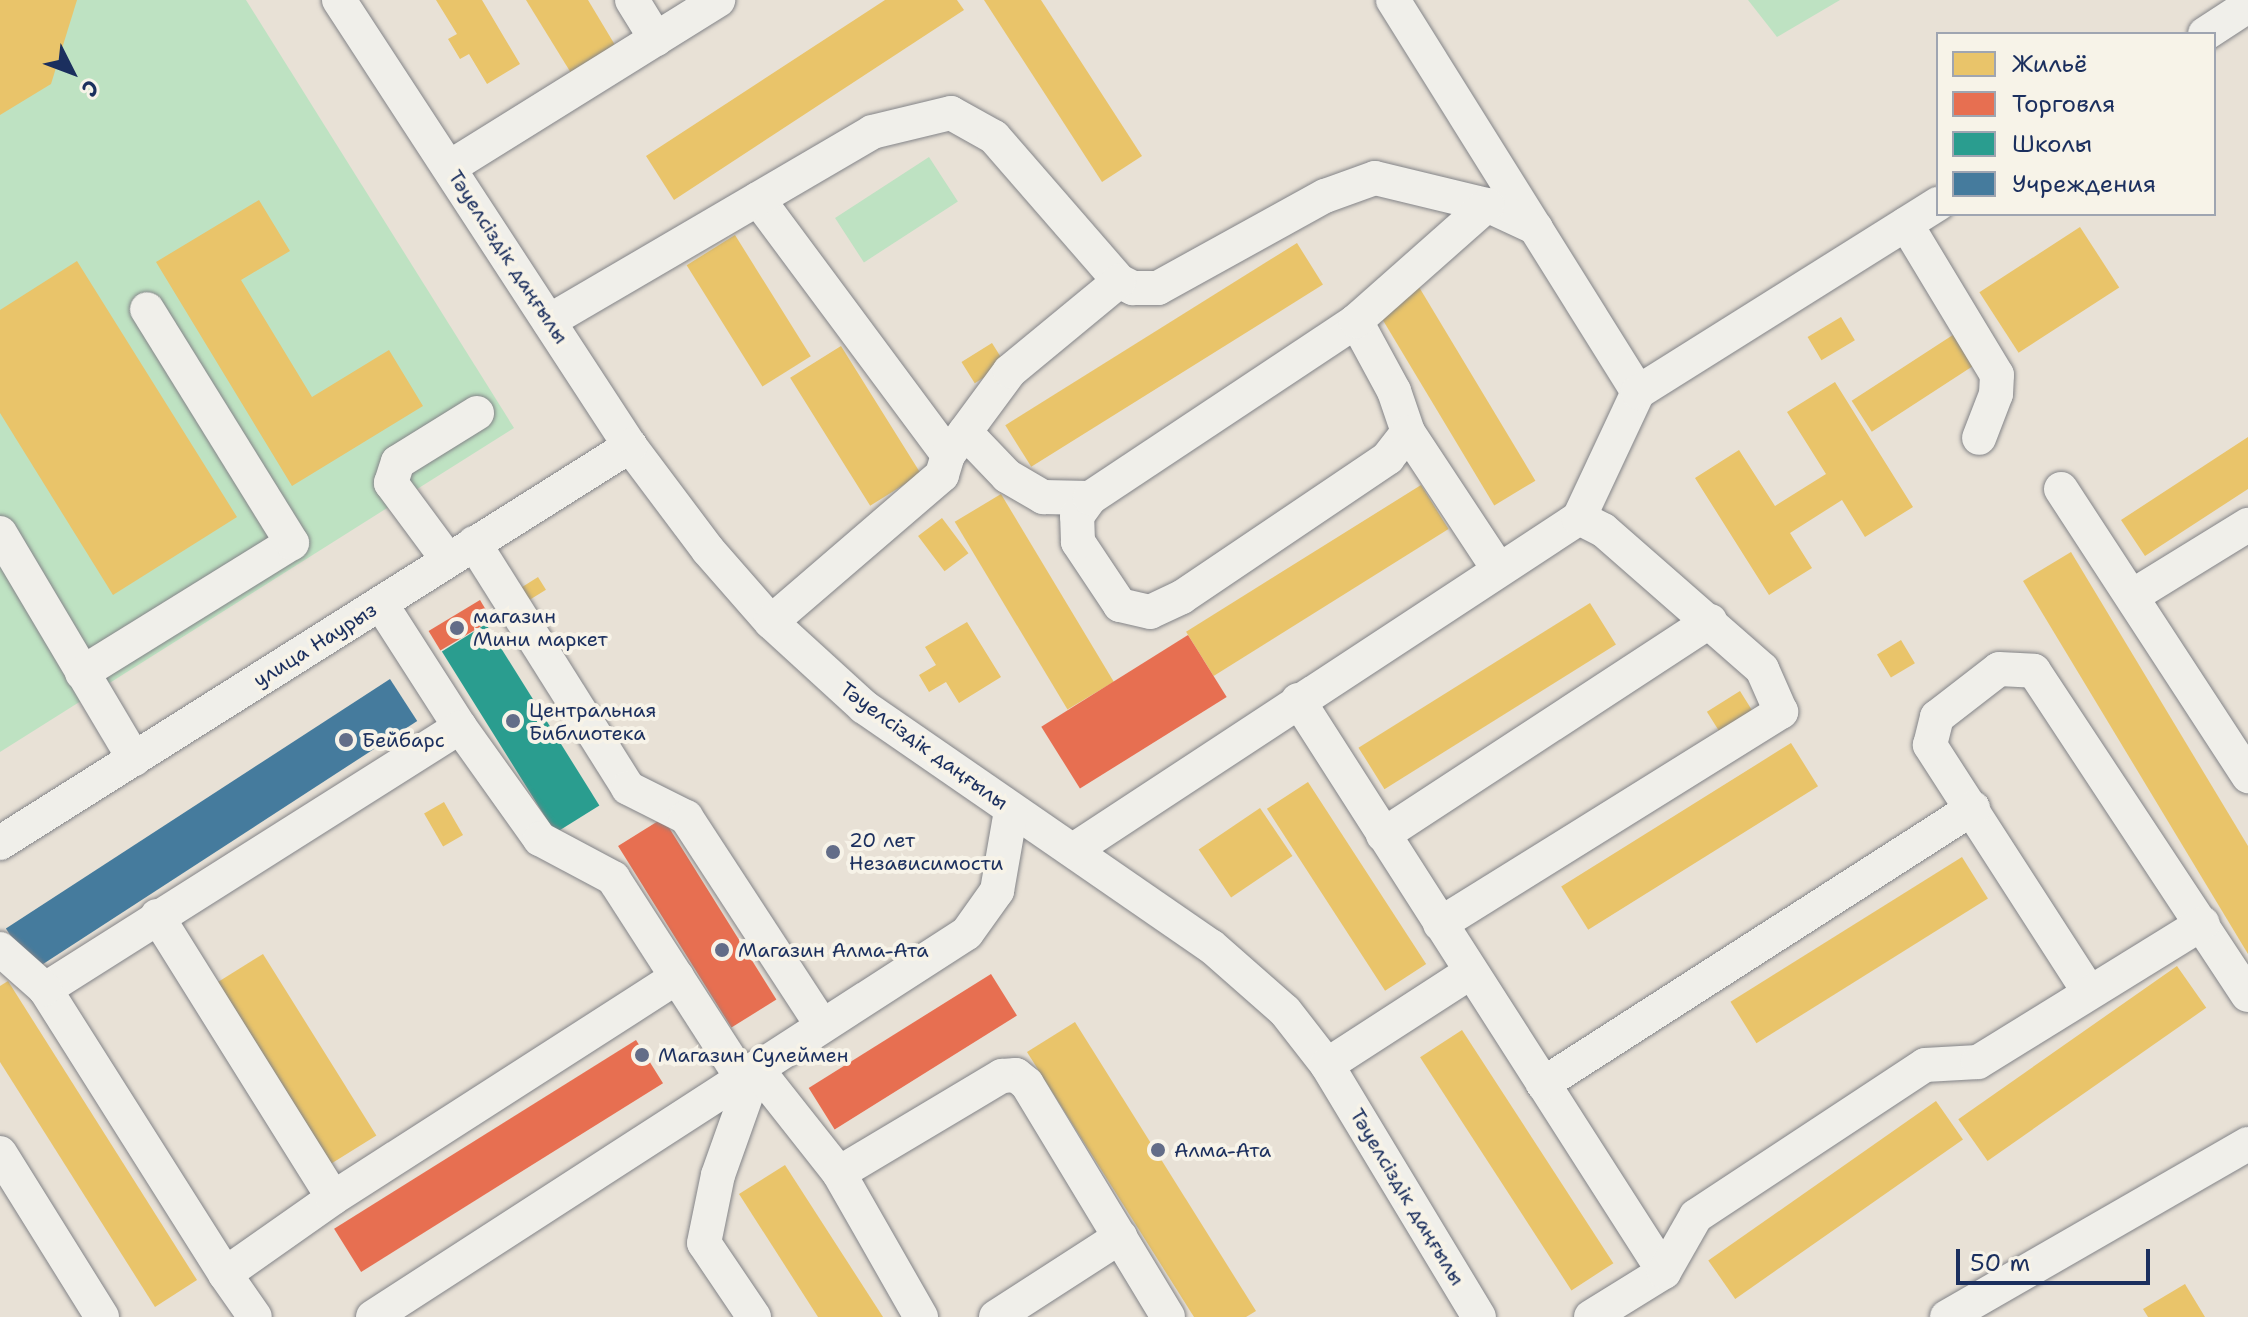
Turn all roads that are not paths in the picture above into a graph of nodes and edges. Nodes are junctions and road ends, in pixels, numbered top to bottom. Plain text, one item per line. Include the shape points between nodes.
1 (339, 0) edge
2 (632, 0) edge
3 (718, 0) edge
4 (1393, 0) edge
5 (2244, 19) edge
6 (2210, 32) edge
7 (656, 39) junction
8 (450, 167) junction
9 (758, 199) junction
10 (1487, 205) junction
11 (1936, 205) edge
12 (1906, 224) junction
13 (1536, 228) junction
14 (1119, 281) junction
15 (147, 309) dead end
16 (549, 321) junction
17 (1356, 321) junction
18 (1638, 392) junction
19 (477, 413) dead end
20 (1408, 432) junction
21 (1979, 438) dead end
22 (957, 443) junction
23 (630, 446) junction
24 (2061, 489) dead end
25 (1090, 498) junction
26 (1579, 518) junction
27 (2248, 525) edge
28 (0, 533) edge
29 (461, 552) junction
30 (1499, 570) junction
31 (2134, 595) junction
32 (381, 604) junction
33 (1710, 621) junction
34 (771, 622) junction
35 (82, 673) junction
36 (1298, 700) junction
37 (460, 727) junction
38 (134, 759) junction
39 (2248, 776) edge
40 (1973, 808) junction
41 (1011, 811) junction
42 (1383, 835) junction
43 (0, 843) edge
44 (1075, 849) junction
45 (157, 916) junction
46 (2203, 923) junction
47 (1440, 924) junction
48 (0, 949) edge
49 (1471, 972) junction
50 (677, 977) junction
51 (45, 989) junction
52 (2089, 992) junction
53 (2248, 995) edge
54 (822, 1026) junction
55 (1327, 1065) junction
56 (749, 1073) junction
57 (1543, 1084) junction
58 (2248, 1144) edge
59 (0, 1153) edge
60 (839, 1173) junction
61 (333, 1198) junction
62 (1120, 1237) junction
63 (1664, 1272) junction
64 (225, 1274) junction
65 (102, 1317) edge
66 (255, 1317) edge
67 (373, 1317) edge
68 (754, 1317) edge
69 (921, 1317) edge
70 (996, 1317) edge
71 (1168, 1317) edge
72 (1479, 1317) edge
73 (1591, 1317) edge
74 (1947, 1317) edge

1 - 8 street, Тәуелсіздік даңғылы
2 - 7 street
3 - 7 street
4 - 13 street
5 - 6 street
7 - 8 street
8 - 16 street, Тәуелсіздік даңғылы
9 - 14 street via 872,132 951,113 994,137
9 - 16 street
9 - 22 street
10 - 13 street
10 - 14 street via 1375,178 1325,196 1158,288 1133,288
10 - 17 street
11 - 12 street
12 - 18 street
12 - 21 street via 1997,375 1996,394
13 - 18 street
14 - 22 street via 1010,371
15 - 35 street via 292,543
16 - 23 street, Тәуелсіздік даңғылы
17 - 20 street via 1394,391
17 - 25 street
18 - 26 street
19 - 29 street via 398,462 391,483
20 - 25 street via 1388,458 1182,597 1150,612 1120,605 1078,542 1077,516
20 - 30 street
22 - 25 street via 1043,497
22 - 34 street via 942,475
23 - 29 street, улица Наурыз
23 - 34 street, Тәуелсіздік даңғылы
24 - 31 street
26 - 30 street
26 - 33 street via 1603,530
27 - 31 street
28 - 35 street
29 - 32 street, улица Наурыз
29 - 54 street via 628,788 686,817
30 - 36 street
31 - 39 street
32 - 37 street
32 - 38 street, улица Наурыз
33 - 42 street
33 - 47 street via 1762,669 1781,712
34 - 41 street, Тәуелсіздік даңғылы via 864,707
35 - 38 street
36 - 42 street
36 - 44 street
37 - 45 street
37 - 50 street via 540,839 613,878
38 - 43 street, улица Наурыз
40 - 46 street via 1930,745 1937,717 1999,669 2034,671
40 - 52 street
40 - 57 street
41 - 44 street, Тәуелсіздік даңғылы
41 - 54 street via 997,891 985,915 967,933
42 - 47 street
44 - 55 street, Тәуелсіздік даңғылы via 1211,946 1285,1011
45 - 51 street
45 - 61 street
46 - 52 street
46 - 53 street
47 - 49 street
48 - 51 street
49 - 55 street
49 - 57 street
50 - 56 street
50 - 61 street
51 - 64 street
52 - 63 street via 1978,1062 1925,1065 1899,1081 1696,1216
54 - 56 street
55 - 72 street, Тәуелсіздік даңғылы
56 - 60 street
56 - 67 street
56 - 68 street via 704,1243
57 - 63 street
58 - 74 street
59 - 65 street
60 - 62 street via 1002,1076 1016,1075 1027,1084
60 - 69 street
61 - 64 street
62 - 70 street
62 - 71 street
63 - 73 street
64 - 66 street

